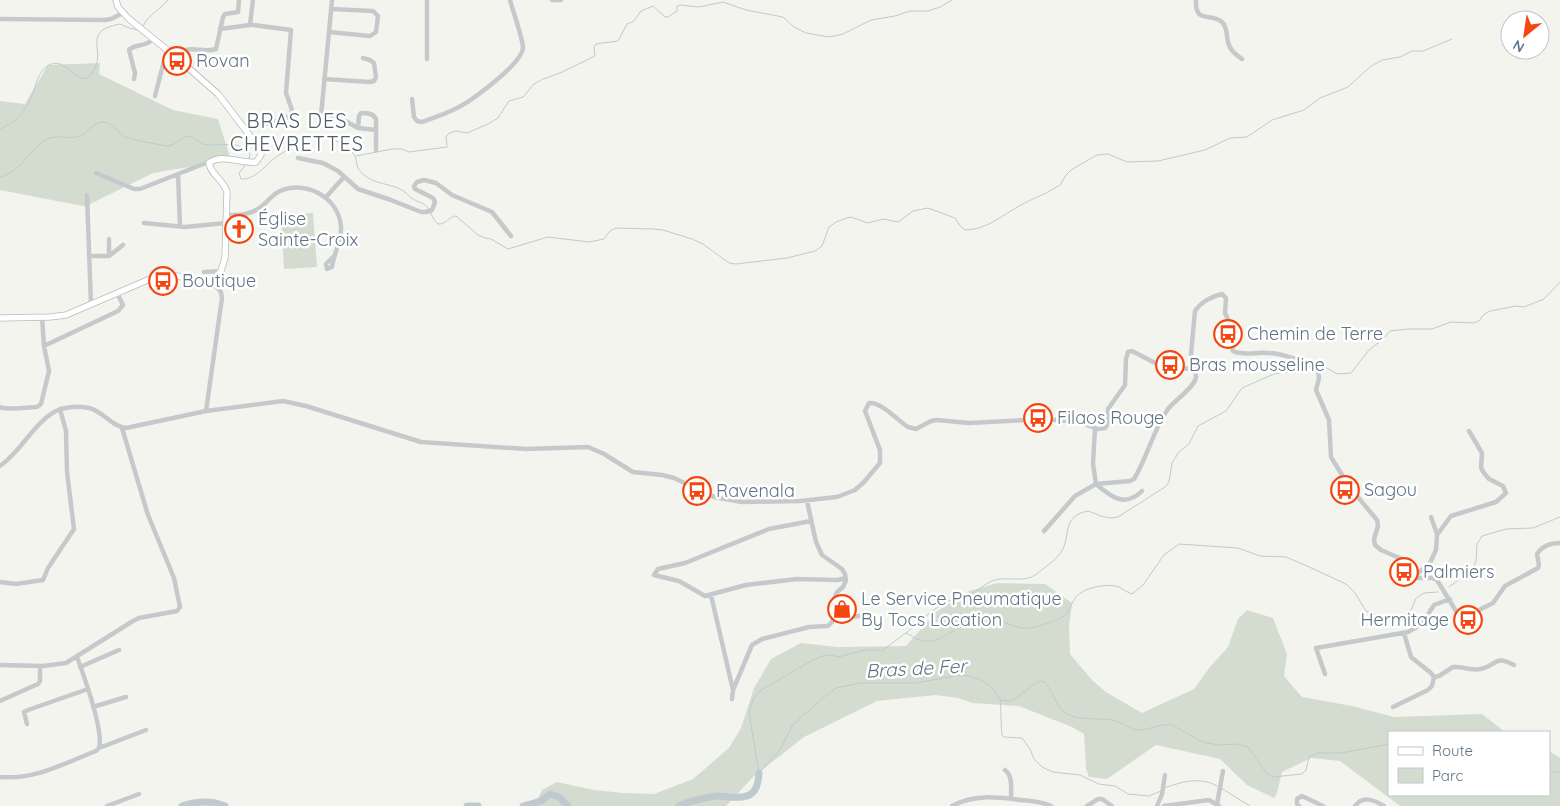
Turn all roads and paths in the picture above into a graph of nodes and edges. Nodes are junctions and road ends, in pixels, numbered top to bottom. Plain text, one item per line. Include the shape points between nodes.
1 (116, 0) edge
2 (239, 0) edge
3 (254, 0) edge
4 (332, 0) edge
5 (427, 0) edge
6 (510, 0) edge
7 (552, 0) edge
8 (561, 0) edge
9 (1196, 0) edge
10 (331, 9) junction
11 (122, 14) junction
12 (0, 20) edge
13 (253, 25) dead end
14 (220, 29) junction
15 (329, 32) junction
16 (153, 39) junction
17 (167, 49) junction
18 (176, 57) junction
19 (362, 58) dead end
20 (427, 59) dead end
21 (1242, 59) dead end
22 (134, 79) dead end
23 (324, 79) junction
24 (155, 96) dead end
25 (412, 99) dead end
26 (358, 128) junction
27 (246, 130) junction
28 (376, 130) junction
29 (376, 150) dead end
30 (298, 158) dead end
31 (212, 160) junction
32 (96, 173) dead end
33 (178, 174) junction
34 (344, 177) junction
35 (87, 195) dead end
36 (326, 197) junction
37 (226, 215) junction
38 (144, 223) dead end
39 (226, 223) junction
40 (180, 226) junction
41 (512, 236) dead end
42 (109, 239) dead end
43 (123, 245) dead end
44 (89, 256) junction
45 (109, 256) junction
46 (333, 257) dead end
47 (221, 271) junction
48 (204, 272) dead end
49 (212, 282) junction
50 (117, 293) junction
51 (91, 305) junction
52 (42, 317) junction
53 (0, 318) edge
54 (44, 346) junction
55 (1193, 365) junction
56 (0, 407) edge
57 (60, 409) junction
58 (206, 411) junction
59 (122, 428) junction
60 (1095, 428) junction
61 (1469, 431) dead end
62 (0, 466) edge
63 (1096, 484) junction
64 (1142, 491) dead end
65 (807, 501) junction
66 (1431, 517) dead end
67 (811, 521) junction
68 (1044, 531) dead end
69 (1437, 534) junction
70 (1560, 543) edge
71 (1408, 576) junction
72 (845, 578) junction
73 (0, 582) edge
74 (711, 595) junction
75 (1450, 599) junction
76 (865, 615) dead end
77 (833, 620) junction
78 (1404, 633) junction
79 (119, 650) dead end
80 (77, 658) junction
81 (0, 665) edge
82 (1514, 665) dead end
83 (40, 666) junction
84 (80, 666) junction
85 (1325, 674) dead end
86 (1434, 677) junction
87 (88, 688) junction
88 (733, 690) junction
89 (126, 697) dead end
90 (732, 699) dead end
91 (0, 701) edge
92 (93, 707) junction
93 (1393, 707) dead end
94 (27, 724) dead end
95 (146, 730) dead end
96 (99, 748) junction
97 (1005, 770) dead end
98 (1223, 771) dead end
99 (1165, 776) dead end
100 (0, 777) edge
101 (139, 794) dead end
102 (1011, 799) junction
103 (1218, 805) edge
104 (107, 806) edge
105 (952, 806) edge
106 (1051, 806) edge
107 (1087, 806) edge
108 (1112, 806) edge
109 (1157, 806) edge
110 (1164, 806) edge
111 (1299, 806) edge
112 (1323, 806) edge
113 (1355, 806) edge
114 (1384, 806) edge

1 - 11 main road
2 - 14 street via 238,12 224,15
3 - 14 street via 250,25
4 - 10 street
5 - 20 street
6 - 25 street via 523,47 513,64 482,92 454,110 422,122 414,117
7 - 8 street
9 - 21 street via 1200,16 1225,24 1228,44
10 - 15 street
10 - 15 street via 373,11 378,16 376,32 370,36
11 - 12 street via 105,20
11 - 16 main road
13 - 27 street via 291,30 286,93 292,110 291,116
14 - 18 street via 216,50 186,49
15 - 23 street
16 - 17 main road
16 - 22 street via 129,50
17 - 18 main road
17 - 24 street
18 - 27 main road via 218,94
19 - 23 street via 374,63 376,77 372,82
23 - 26 street via 321,116 340,118
26 - 28 street
26 - 28 street via 360,114 370,113 376,119
27 - 31 main road via 261,152 258,161
28 - 29 street
30 - 34 street via 323,163
31 - 33 street
31 - 37 main road via 210,167 226,189
32 - 33 street via 134,189
33 - 40 street
34 - 36 street
34 - 41 street via 360,191 426,212 433,209 435,202 414,186 424,180 433,181 452,195 492,212
35 - 44 street
36 - 37 street via 310,189 293,187 279,191 250,213
36 - 46 street via 341,224
37 - 39 main road
38 - 40 street
39 - 40 street
39 - 47 main road via 225,258
42 - 45 street
43 - 45 street
44 - 45 street
44 - 51 street
47 - 48 street
47 - 49 main road
49 - 50 main road via 202,283 172,275 150,279
49 - 58 street via 222,298
50 - 51 main road
50 - 54 street via 123,305 118,311
51 - 52 main road via 66,315
52 - 53 main road
52 - 54 street
54 - 56 street via 50,371 40,406 6,410
55 - 60 street via 1189,369 1165,366 1128,352 1125,385 1108,409 1108,425 1104,429
55 - 63 street via 1196,375 1193,383 1159,423 1134,479
55 - 71 street via 1195,311 1207,300 1222,294 1226,298 1225,313 1233,351 1277,354 1309,364 1318,371 1316,390 1329,420 1330,458 1347,487 1377,520 1375,544 1380,550 1402,558
57 - 59 street via 89,408
57 - 62 street via 47,416
57 - 73 street via 66,431 73,531 43,580 16,584
58 - 59 street
58 - 65 street via 271,402 295,403 421,442 526,449 588,447 633,472 662,474 714,497 742,502
59 - 80 street via 148,515 174,578 180,608 139,618
60 - 63 street via 1092,464
60 - 65 street via 1078,422 1045,419 969,423 937,420 912,429 872,402 865,411 880,450 880,463 855,490 837,497
61 - 69 street via 1482,453 1481,468 1489,480 1503,486 1506,493 1496,502 1451,516
63 - 64 street via 1117,499 1130,500
63 - 68 street via 1076,496
65 - 67 street
66 - 69 street
67 - 72 street via 822,555 842,569
67 - 74 street via 769,529 685,563 658,569 654,575 679,581 703,595
69 - 71 street via 1436,550 1430,563 1417,574
70 - 75 street via 1542,548 1537,554 1538,568 1505,586 1493,603 1462,617
71 - 75 street via 1435,578
72 - 74 street via 754,584
72 - 77 street via 831,606
74 - 88 street
75 - 78 street via 1434,606 1422,624
76 - 77 street
77 - 88 street via 828,626 809,627 762,639 752,645
78 - 85 street via 1316,648
78 - 86 street via 1411,657
79 - 84 street
80 - 83 street via 60,665
80 - 84 street
81 - 83 street
82 - 86 street via 1503,660 1481,669 1453,667
83 - 91 street via 38,684
84 - 87 street
86 - 93 street via 1428,690
87 - 92 street
87 - 94 street via 24,712
88 - 90 street
89 - 92 street
92 - 96 street
95 - 96 street
96 - 100 street via 42,772
97 - 102 street via 1009,773
98 - 103 street
99 - 109 street
101 - 104 street
102 - 105 street via 974,798
102 - 106 street
103 - 110 street via 1205,800
107 - 108 street via 1100,799
111 - 112 street via 1297,799 1302,796
113 - 114 street via 1368,799

